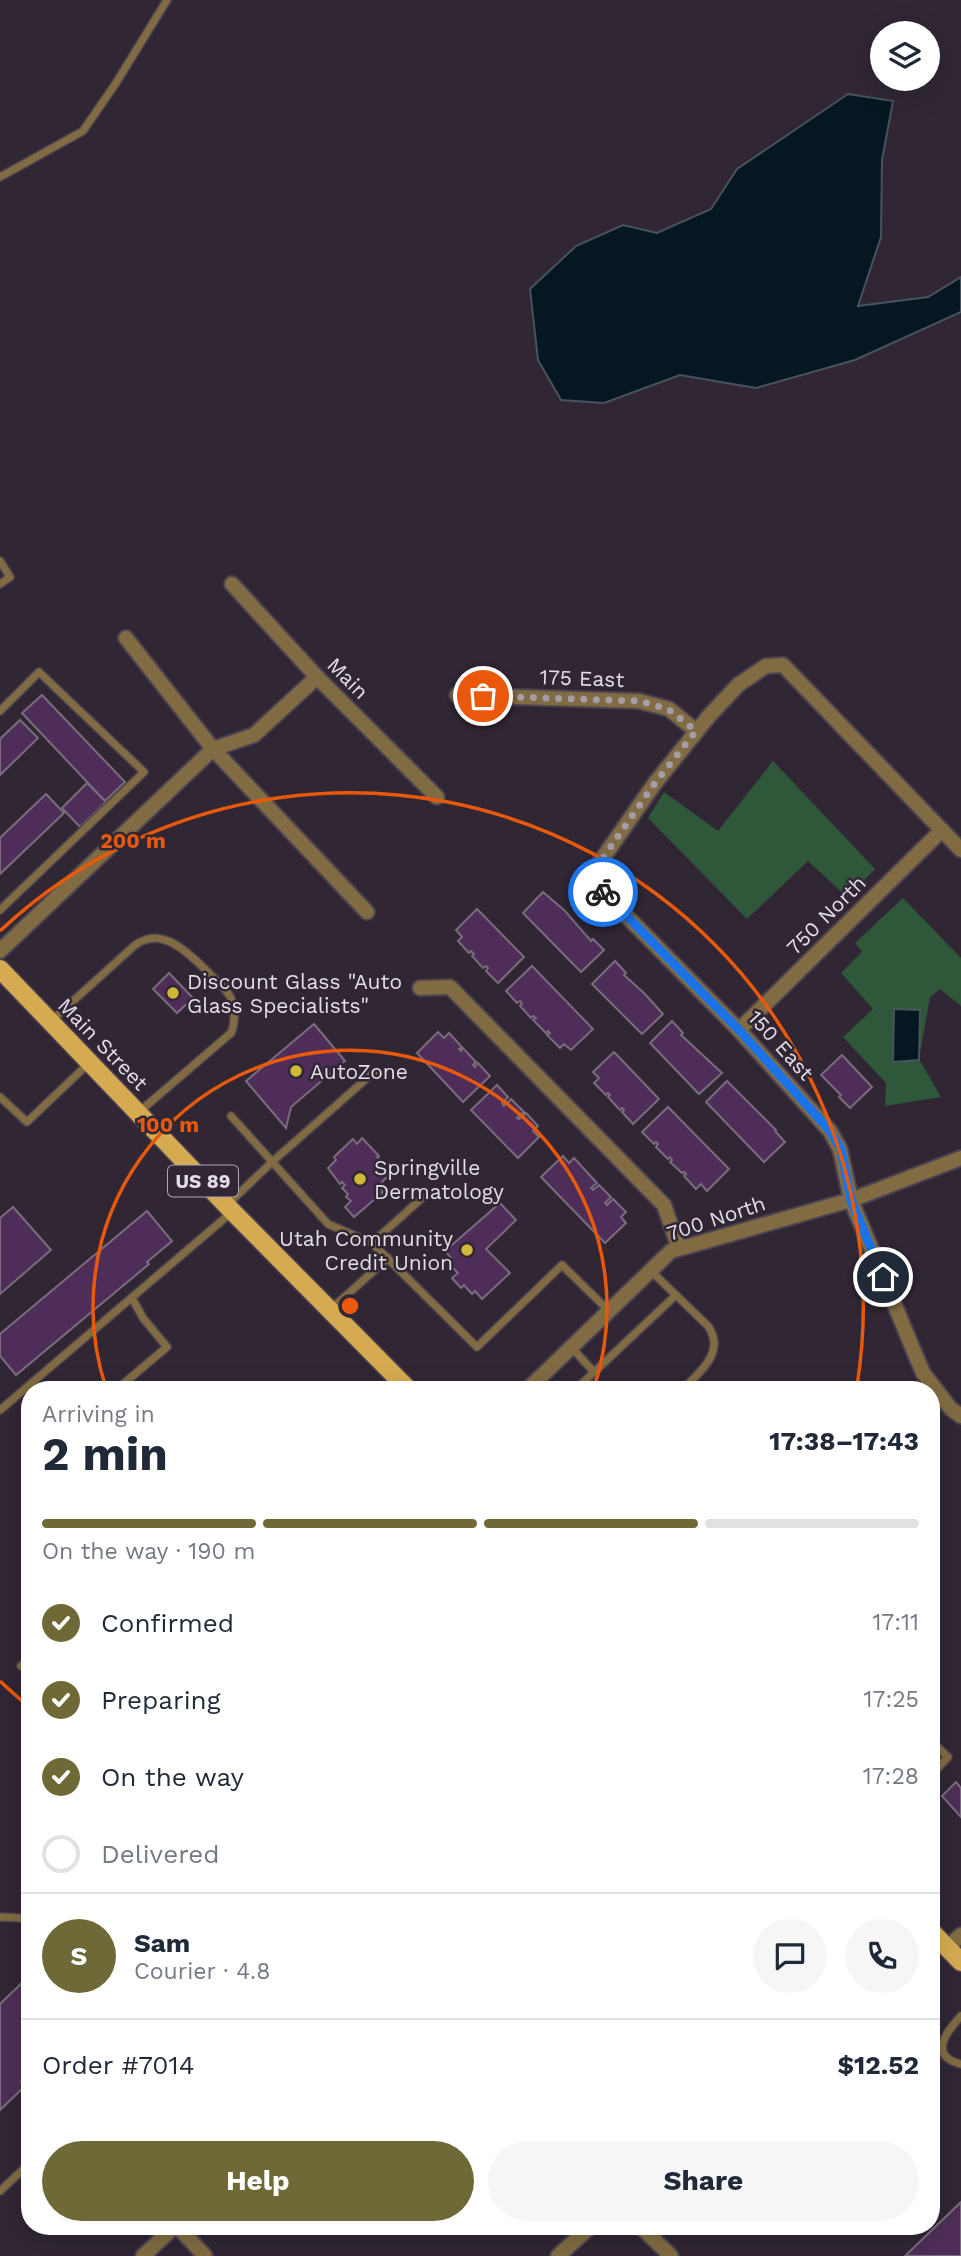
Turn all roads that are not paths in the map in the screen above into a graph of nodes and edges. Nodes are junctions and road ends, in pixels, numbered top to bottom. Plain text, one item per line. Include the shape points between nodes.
1 (167, 0) edge
2 (0, 177) edge
3 (0, 561) edge
4 (0, 584) edge
5 (232, 584) dead end
6 (126, 638) dead end
7 (317, 677) junction
8 (457, 695) dead end
9 (0, 711) edge
10 (696, 731) junction
11 (213, 749) junction
12 (438, 797) dead end
13 (942, 830) junction
14 (961, 850) edge
15 (0, 910) edge
16 (367, 912) dead end
17 (0, 951) edge
18 (0, 969) edge
19 (420, 988) dead end
20 (50, 1022) junction
21 (739, 1030) junction
22 (90, 1063) junction
23 (374, 1072) dead end
24 (0, 1097) edge
25 (138, 1113) junction
26 (231, 1116) dead end
27 (961, 1157) edge
28 (272, 1162) junction
29 (422, 1198) dead end
30 (851, 1200) junction
31 (230, 1208) junction
32 (372, 1243) junction
33 (679, 1248) junction
34 (388, 1258) junction
35 (650, 1271) junction
36 (676, 1295) junction
37 (132, 1298) junction
38 (330, 1310) junction
39 (608, 1311) junction
40 (571, 1347) junction
41 (594, 1371) junction
42 (34, 1381) edge
43 (127, 1381) edge
44 (398, 1381) edge
45 (536, 1381) edge
46 (584, 1381) edge
47 (691, 1381) edge
48 (929, 1381) edge
49 (21, 1392) edge
50 (940, 1395) edge
51 (0, 1410) edge
52 (961, 1416) edge
53 (940, 1750) edge
54 (940, 1766) edge
55 (0, 1917) edge
56 (21, 1918) edge
57 (961, 1935) edge
58 (940, 1941) edge
59 (947, 1948) junction
60 (961, 1962) edge
61 (961, 2016) edge
62 (961, 2064) edge
63 (21, 2171) edge
64 (0, 2191) edge
65 (166, 2235) edge
66 (185, 2235) edge
67 (581, 2235) edge
68 (649, 2235) edge
69 (143, 2256) edge
70 (205, 2256) edge
71 (558, 2256) edge
72 (671, 2256) edge

1 - 2 lane via 83,131
3 - 4 lane via 10,577
5 - 7 street, Main
6 - 11 street
7 - 11 street via 254,735
7 - 12 street, Main
8 - 10 street, 175 East via 639,701 668,709
9 - 15 lane via 39,671 144,772
10 - 13 street via 738,685 766,666 783,665
10 - 21 street, 150 East via 589,878
11 - 16 street
11 - 17 street
13 - 14 street
13 - 21 street, 750 North
18 - 20 main road, Main Street / US 89
19 - 33 street via 450,987 664,1205
20 - 22 main road, Main Street / US 89
20 - 25 lane via 144,940 181,946 222,986 232,1002 231,1033
21 - 30 street, 150 East via 830,1131 841,1149
22 - 24 lane via 27,1122
22 - 25 main road, Main Street / US 89
23 - 28 lane
25 - 31 main road, Main Street / US 89
26 - 28 lane
27 - 30 street, 700 North
28 - 31 lane
28 - 32 lane via 328,1224
29 - 32 lane
30 - 33 street, 700 North
30 - 48 street, 150 East
31 - 37 lane
31 - 38 main road, Main Street / US 89
32 - 34 lane
33 - 35 street, 700 North
34 - 38 lane
34 - 39 lane via 477,1348 562,1265
35 - 36 lane
35 - 39 street, 700 North
36 - 41 lane
36 - 47 lane via 714,1336 706,1365
37 - 42 lane
37 - 43 lane via 167,1347
38 - 44 main road, Main Street / US 89
39 - 40 street, 700 North
40 - 41 lane
40 - 45 street, 700 North
41 - 46 lane
49 - 51 lane
50 - 52 street, 150 East
53 - 54 lane via 948,1758
55 - 56 lane
57 - 59 street
58 - 59 main road
59 - 60 main road
61 - 62 lane via 941,2046 944,2054
63 - 64 lane
65 - 69 street
66 - 70 street
67 - 71 street
68 - 72 street

